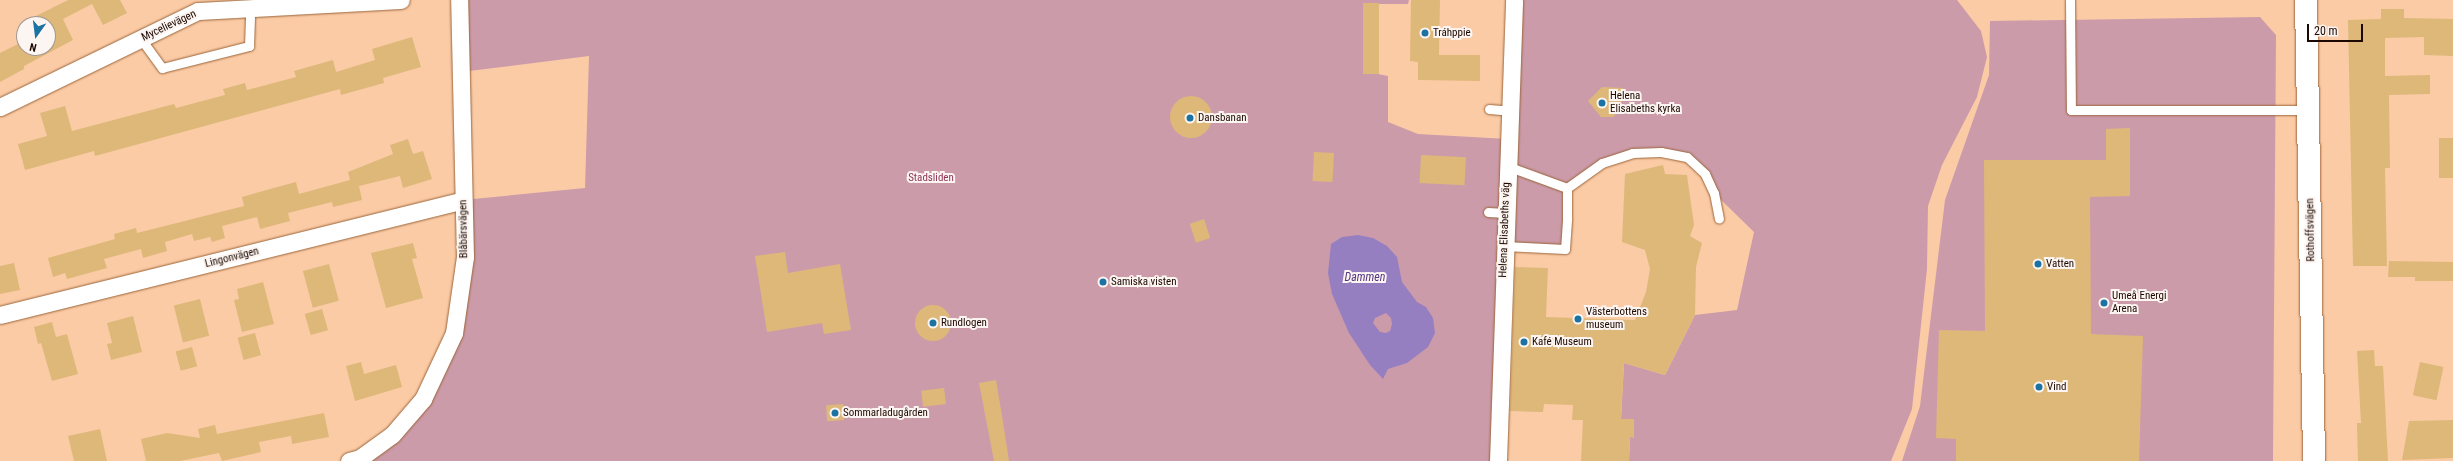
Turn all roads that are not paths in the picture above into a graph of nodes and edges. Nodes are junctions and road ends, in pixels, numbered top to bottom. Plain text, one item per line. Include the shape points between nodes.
1 (401, 0) edge
2 (459, 0) edge
3 (1514, 0) edge
4 (2070, 0) edge
5 (2306, 0) edge
6 (250, 8) junction
7 (141, 39) junction
8 (0, 106) edge
9 (1489, 109) dead end
10 (1510, 110) junction
11 (2310, 110) junction
12 (1508, 166) junction
13 (1568, 188) junction
14 (463, 200) junction
15 (1488, 212) dead end
16 (1505, 213) junction
17 (1719, 219) dead end
18 (1504, 246) junction
19 (0, 315) edge
20 (349, 461) edge
21 (1498, 461) edge
22 (2314, 461) edge

1 - 6 street, Mycelievägen
2 - 14 street, Blåbärsvägen
3 - 10 street, Helena Elisabeths väg
4 - 11 lane via 2071,110
5 - 11 street, Rothoffsvägen
6 - 7 street, Mycelievägen via 198,11
6 - 7 lane via 249,46 162,68
7 - 8 street, Mycelievägen
9 - 10 lane
10 - 12 street, Helena Elisabeths väg
11 - 22 street, Rothoffsvägen
12 - 13 lane
12 - 16 street, Helena Elisabeths väg
13 - 17 lane via 1602,163 1632,153 1660,152 1687,157 1705,174 1714,193
13 - 18 lane via 1565,248
14 - 19 street, Lingonvägen
14 - 20 street, Blåbärsvägen via 465,257 454,333 423,399 392,435 360,458
15 - 16 lane
16 - 18 street, Helena Elisabeths väg
18 - 21 street, Helena Elisabeths väg

